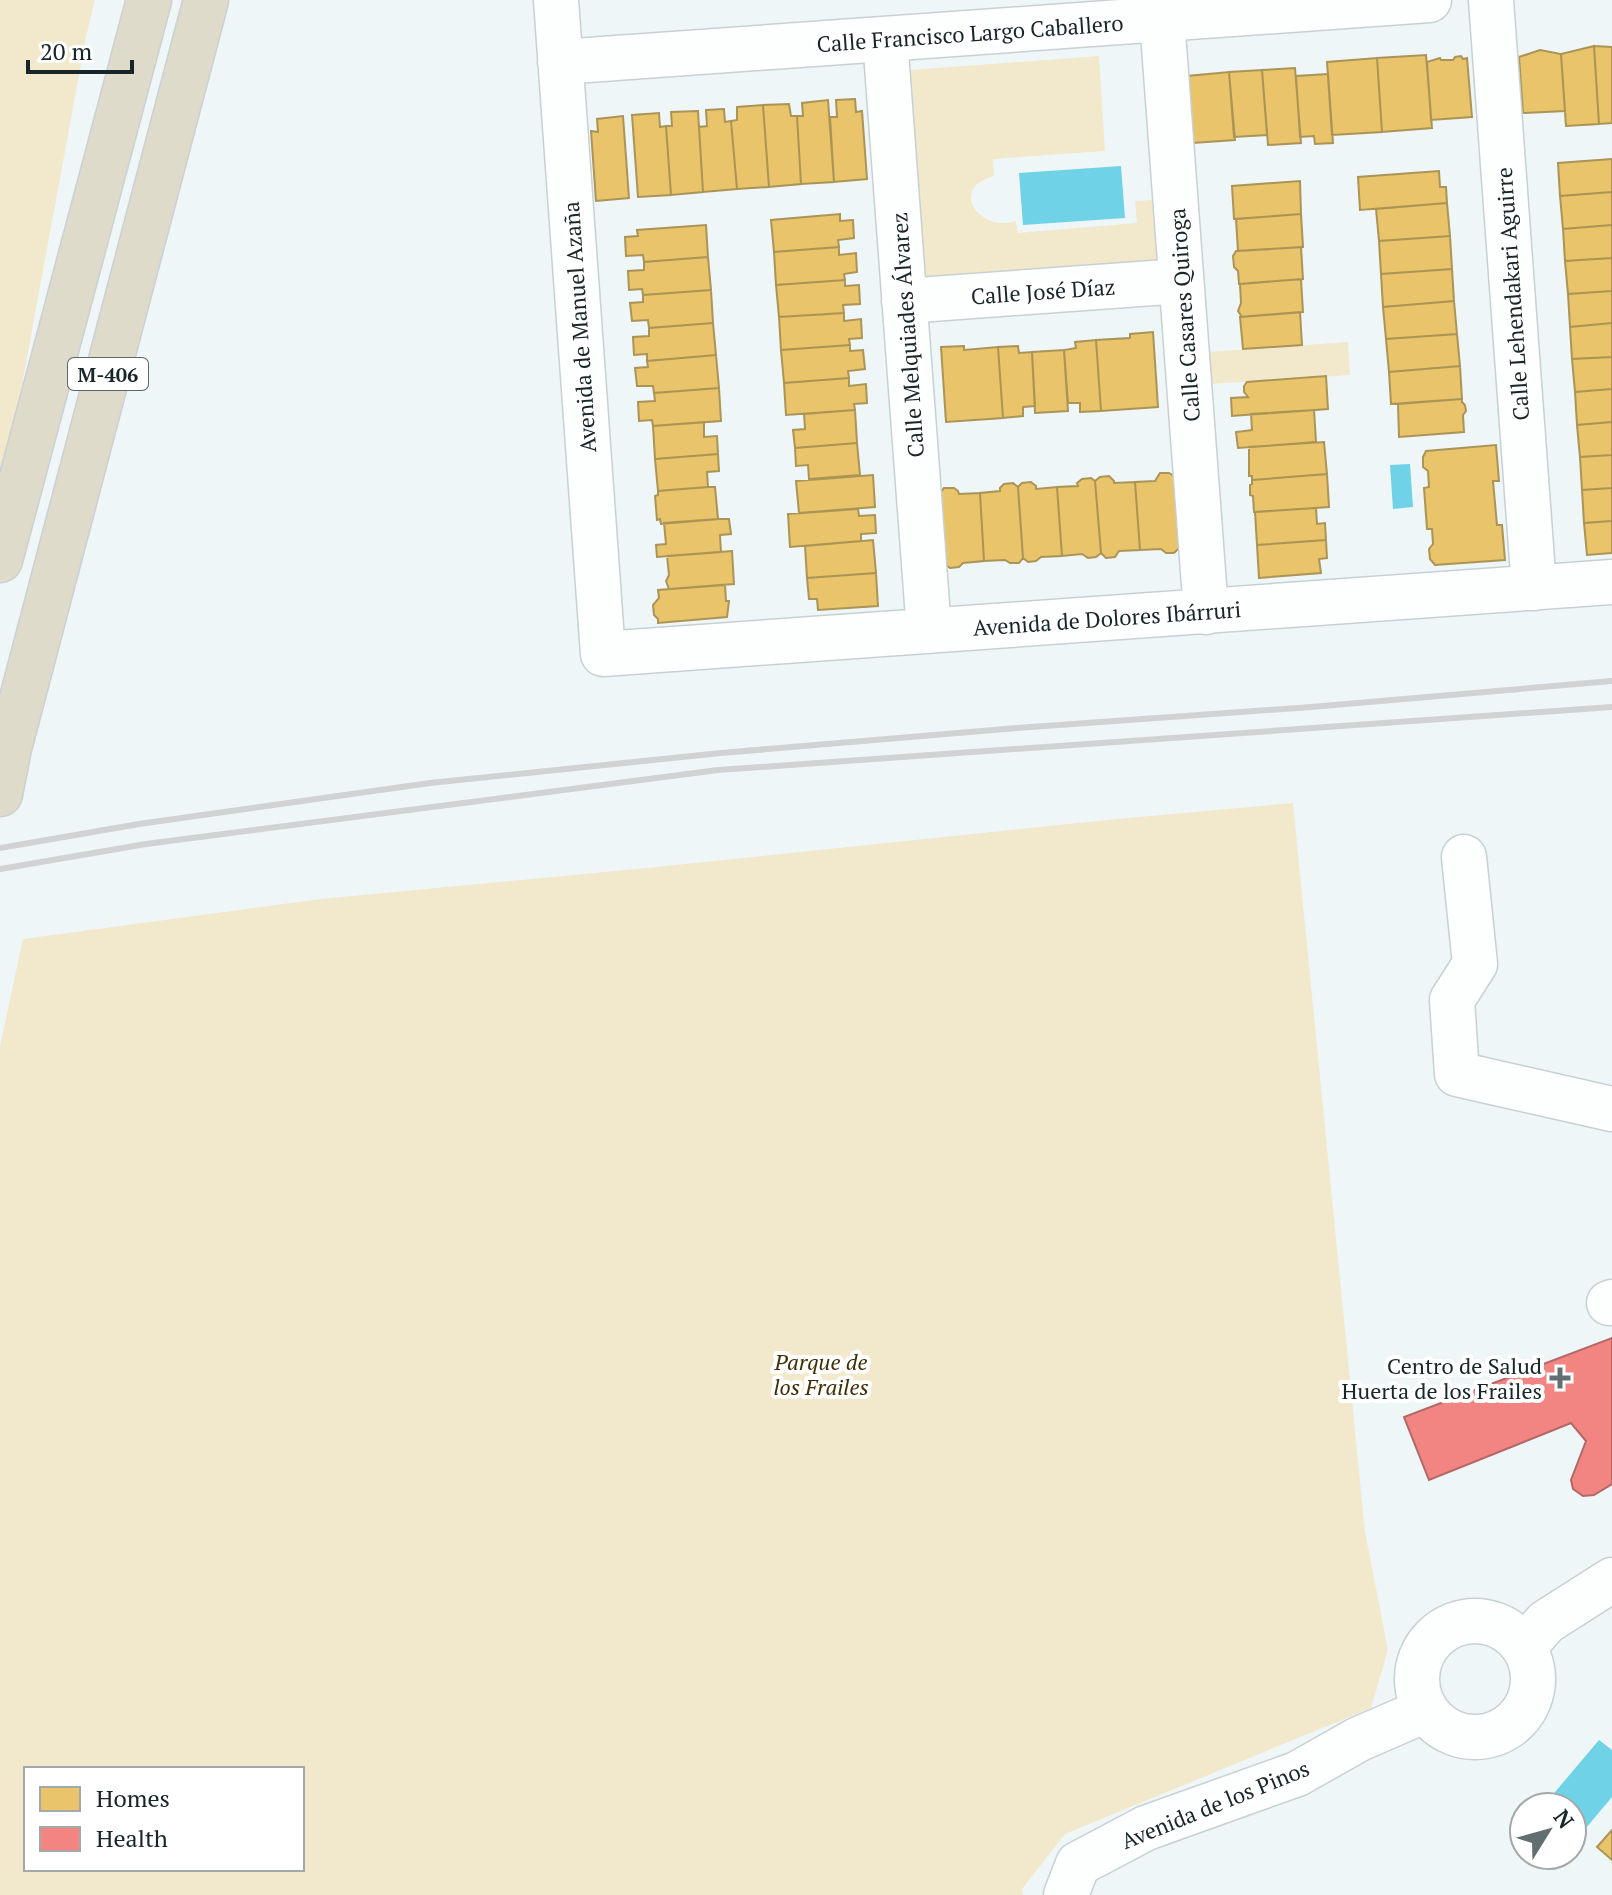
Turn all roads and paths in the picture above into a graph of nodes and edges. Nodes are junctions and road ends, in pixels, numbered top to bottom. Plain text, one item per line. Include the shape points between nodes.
1 (149, 0) edge
2 (206, 0) edge
3 (556, 0) edge
4 (1429, 0) edge
5 (1491, 0) edge
6 (1026, 14) edge
7 (1162, 19) junction
8 (885, 39) junction
9 (560, 62) junction
10 (1181, 281) junction
11 (904, 301) junction
12 (0, 560) edge
13 (1612, 582) edge
14 (1534, 588) junction
15 (1206, 612) junction
16 (929, 631) junction
17 (603, 654) joint
18 (0, 794) edge
19 (1464, 857) dead end
20 (1612, 1109) edge
21 (1612, 1580) edge
22 (1524, 1647) junction
23 (1426, 1710) junction
24 (1066, 1895) edge

1 - 12 highway, M-406
2 - 18 highway, M-406
3 - 9 street, Avenida de Manuel Azaña
4 - 7 street, Calle Francisco Largo Caballero
5 - 14 street, Calle Lehendakari Aguirre
6 - 7 street, Calle Francisco Largo Caballero
6 - 8 street, Calle Francisco Largo Caballero
7 - 10 street, Calle Casares Quiroga
8 - 9 street, Calle Francisco Largo Caballero
8 - 11 street, Calle Melquiades Álvarez
9 - 17 street, Avenida de Manuel Azaña
10 - 11 street, Calle José Díaz
10 - 15 street, Calle Casares Quiroga
11 - 16 street, Calle Melquiades Álvarez
13 - 14 street, Avenida de Dolores Ibárruri
14 - 15 street, Avenida de Dolores Ibárruri
15 - 16 street, Avenida de Dolores Ibárruri
16 - 17 street, Avenida de Dolores Ibárruri
19 - 20 street via 1475,964 1452,1000 1457,1074
21 - 22 street via 1546,1622
22 - 23 street via 1492,1623 1452,1625 1423,1653 1417,1673
22 - 23 street via 1533,1683 1528,1703 1501,1731 1461,1735 1440,1725
23 - 24 street, Avenida de los Pinos via 1297,1774 1146,1828 1078,1864

